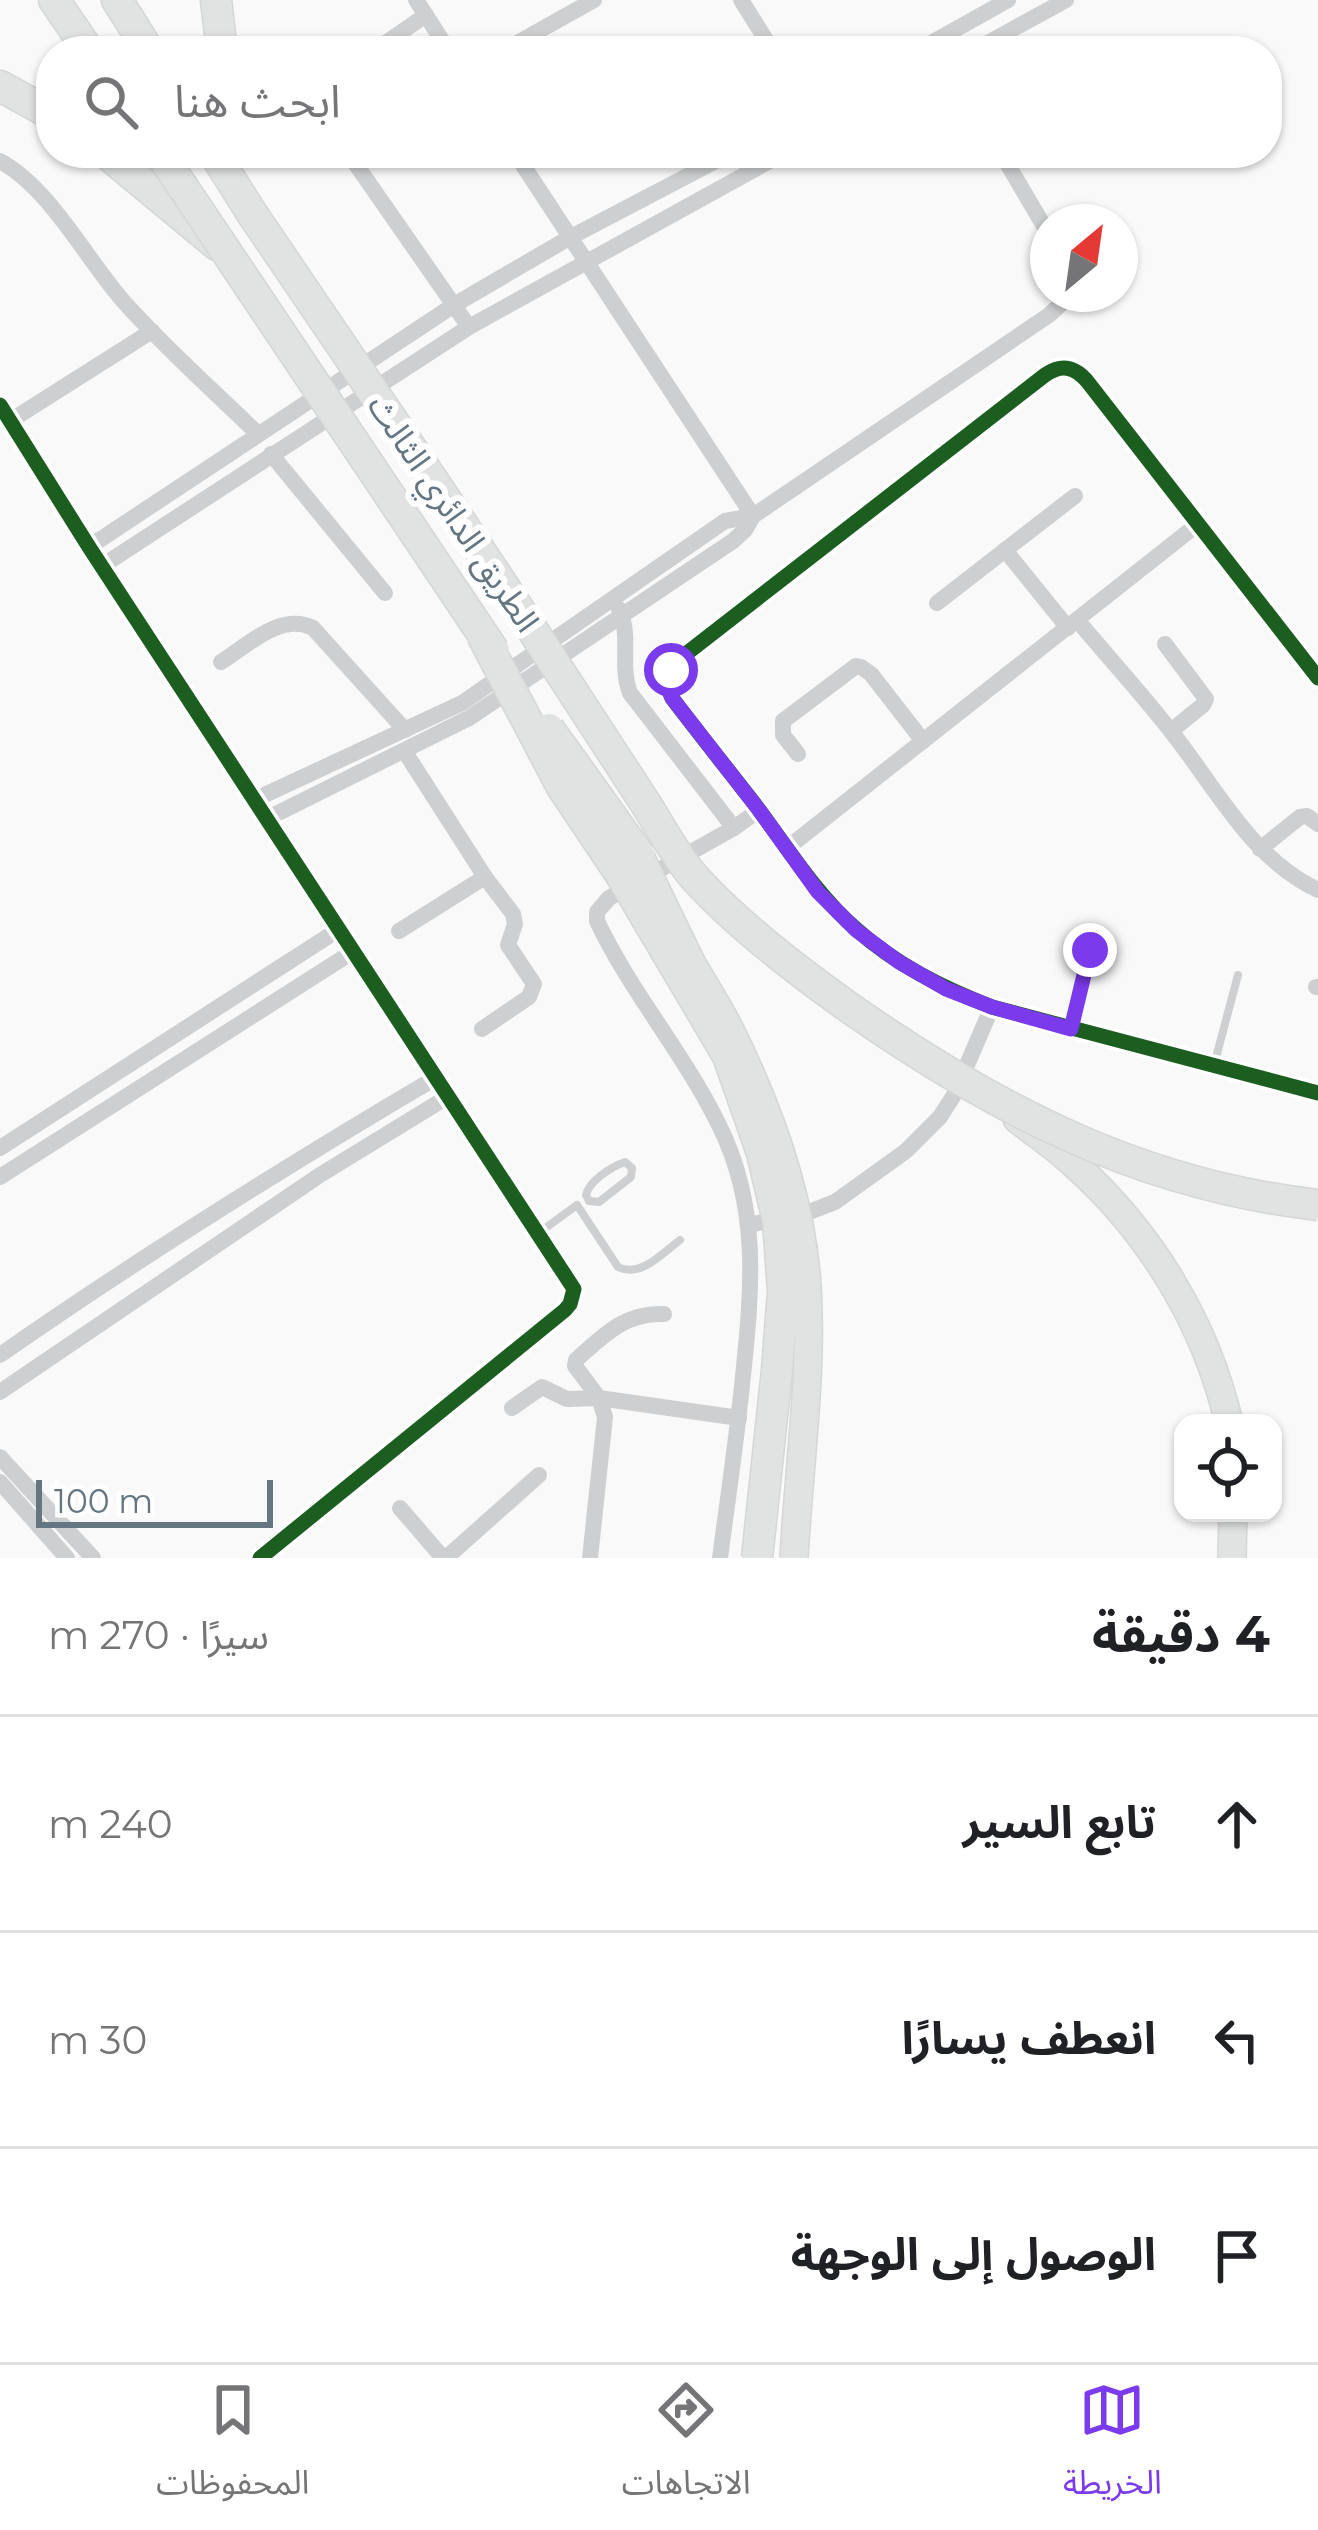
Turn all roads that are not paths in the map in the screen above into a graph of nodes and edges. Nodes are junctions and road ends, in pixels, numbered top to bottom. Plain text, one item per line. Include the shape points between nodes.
1 (54, 0) edge
2 (117, 0) edge
3 (216, 0) edge
4 (595, 0) edge
5 (741, 0) edge
6 (1008, 0) edge
7 (1066, 0) edge
8 (421, 8) edge
9 (79, 36) edge
10 (140, 36) edge
11 (220, 36) edge
12 (390, 36) edge
13 (439, 36) edge
14 (530, 36) edge
15 (764, 36) edge
16 (944, 36) edge
17 (1000, 36) edge
18 (0, 86) edge
19 (36, 105) edge
20 (0, 161) edge
21 (124, 168) edge
22 (170, 168) edge
23 (223, 168) edge
24 (243, 168) edge
25 (358, 168) edge
26 (525, 168) edge
27 (702, 168) edge
28 (756, 168) edge
29 (1010, 168) edge
30 (1031, 204) edge
31 (251, 212) junction
32 (569, 238) junction
33 (230, 256) junction
34 (586, 261) junction
35 (454, 305) junction
36 (1052, 312) edge
37 (469, 327) junction
38 (152, 331) junction
39 (5, 413) edge
40 (258, 434) junction
41 (272, 454) junction
42 (1076, 496) dead end
43 (753, 516) junction
44 (1198, 524) junction
45 (89, 547) junction
46 (1005, 550) junction
47 (101, 566) junction
48 (385, 593) dead end
49 (613, 599) junction
50 (937, 603) dead end
51 (623, 615) junction
52 (1072, 624) junction
53 (482, 635) junction
54 (1165, 644) dead end
55 (221, 662) dead end
56 (1318, 678) edge
57 (405, 730) junction
58 (1171, 731) junction
59 (923, 741) junction
60 (405, 752) junction
61 (798, 754) dead end
62 (256, 799) junction
63 (759, 810) junction
64 (268, 818) junction
65 (1318, 824) edge
66 (734, 828) junction
67 (1260, 848) junction
68 (786, 849) junction
69 (640, 856) joint
70 (485, 878) junction
71 (1318, 890) edge
72 (341, 928) junction
73 (399, 931) dead end
74 (1090, 950) dead end
75 (354, 951) junction
76 (1238, 975) dead end
77 (992, 1007) junction
78 (482, 1029) dead end
79 (1071, 1029) junction
80 (1213, 1066) junction
81 (437, 1077) junction
82 (1318, 1093) edge
83 (449, 1096) junction
84 (991, 1098) junction
85 (0, 1149) edge
86 (7, 1173) edge
87 (587, 1198) junction
88 (1318, 1204) edge
89 (577, 1205) junction
90 (749, 1225) junction
91 (539, 1233) junction
92 (680, 1240) dead end
93 (664, 1314) dead end
94 (0, 1355) edge
95 (0, 1391) edge
96 (599, 1398) junction
97 (512, 1408) dead end
98 (1227, 1414) edge
99 (739, 1418) junction
100 (0, 1457) edge
101 (538, 1475) dead end
102 (0, 1482) edge
103 (400, 1508) dead end
104 (1233, 1522) edge
105 (68, 1558) edge
106 (93, 1558) edge
107 (260, 1558) edge
108 (444, 1558) edge
109 (590, 1558) edge
110 (720, 1558) edge
111 (757, 1558) edge
112 (794, 1558) edge
113 (1232, 1558) edge

1 - 9 highway
2 - 10 highway
3 - 11 highway
4 - 14 street
5 - 15 street
6 - 16 street
7 - 17 street
8 - 12 street
8 - 13 street
18 - 19 highway
20 - 38 street via 38,191
21 - 33 highway, bridge
22 - 33 highway, الطريق الدائري الثالث, bridge
23 - 31 highway, الطريق الدائري الثالث
24 - 31 highway
25 - 35 street
26 - 32 street
27 - 32 street
28 - 34 street
29 - 30 street
31 - 84 highway, الطريق الدائري الثالث, bridge via 693,875 817,984
32 - 34 street
32 - 35 street
33 - 53 highway, الطريق الدائري الثالث, bridge
34 - 37 street
34 - 43 street
35 - 37 street
35 - 40 street
36 - 43 street
37 - 41 street
38 - 39 street
38 - 40 street
39 - 45 street
40 - 45 street
41 - 47 street
41 - 48 street
42 - 46 street
43 - 49 street via 725,521
43 - 51 street via 740,536
44 - 52 street
44 - 56 street
44 - 63 street via 1081,373 1062,367 1045,375 671,670 672,698
45 - 47 street
46 - 50 street
46 - 52 street
47 - 62 street
49 - 51 street
49 - 57 street via 462,703
51 - 60 street
51 - 66 street via 630,693
52 - 58 street
52 - 59 street
53 - 69 highway, الطريق الدائري الثالث, bridge
53 - 111 highway, bridge via 562,787 728,1056 762,1153 783,1291
54 - 58 street via 1206,699
55 - 57 street via 278,626 302,622
57 - 62 street
58 - 67 street
59 - 61 street via 856,666 783,722
59 - 68 street
60 - 64 street
60 - 70 street
62 - 64 street
63 - 66 street
63 - 68 street
64 - 72 street
65 - 67 street via 1300,817
66 - 90 street via 609,898 597,921 721,1129
67 - 71 street
68 - 77 street via 871,941 946,989
69 - 112 highway, bridge via 727,1023 784,1159 807,1303
70 - 73 street
70 - 78 street via 513,914 508,946 534,989
72 - 75 street
72 - 85 street
74 - 79 lane
75 - 81 street
75 - 86 street
76 - 80 lane
77 - 79 street
77 - 90 street via 954,1095 906,1151 835,1202
79 - 80 street
80 - 82 street
81 - 83 street
81 - 94 street
83 - 91 street
83 - 95 street
84 - 88 highway, الطريق الدائري الثالث, bridge via 1152,1169 1221,1190
84 - 98 highway, bridge via 1076,1166 1161,1263 1191,1316
85 - 86 street
87 - 87 lane via 599,1202 632,1177 632,1168 616,1166
87 - 89 lane
89 - 91 lane
89 - 92 lane via 624,1270 637,1270
90 - 99 street via 751,1303
91 - 107 street via 572,1282 566,1310
93 - 96 street via 623,1321 576,1360
96 - 97 street via 567,1399 542,1387
96 - 99 street
96 - 109 street via 605,1424
99 - 110 street
100 - 106 street
101 - 108 street
102 - 105 street
103 - 108 street
104 - 113 highway

